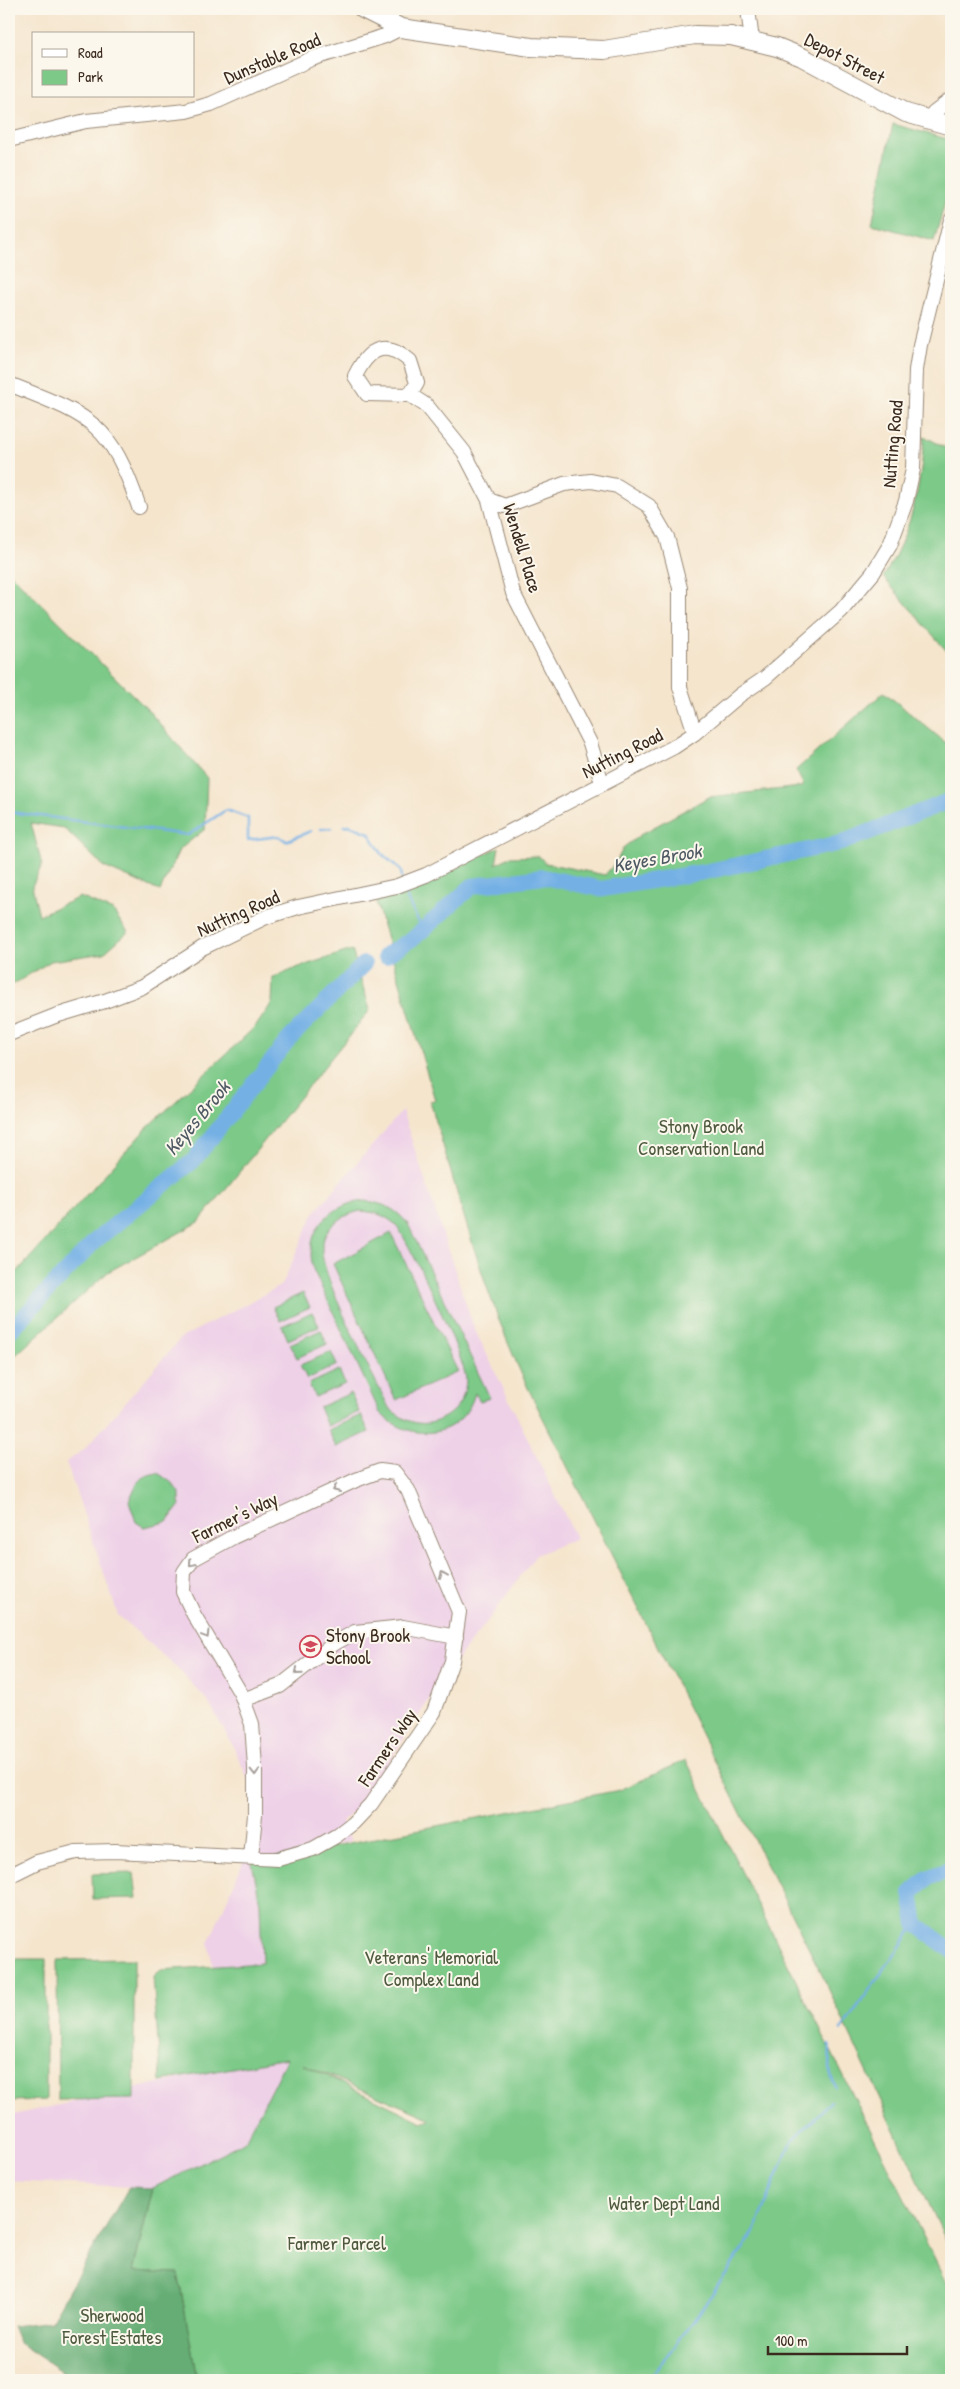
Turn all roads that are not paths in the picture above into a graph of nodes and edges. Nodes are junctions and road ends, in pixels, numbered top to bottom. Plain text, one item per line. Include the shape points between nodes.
1 (363, 9) edge
2 (748, 9) edge
3 (401, 28) junction
4 (752, 41) junction
5 (949, 102) edge
6 (928, 121) junction
7 (949, 126) edge
8 (9, 140) edge
9 (951, 220) edge
10 (9, 384) edge
11 (410, 395) dead end
12 (489, 500) junction
13 (139, 507) dead end
14 (696, 733) junction
15 (602, 783) junction
16 (9, 1034) edge
17 (380, 1471) joint
18 (456, 1637) junction
19 (243, 1700) junction
20 (252, 1857) junction
21 (9, 1876) edge

1 - 3 main road, Depot Street
2 - 4 street
3 - 4 main road, Depot Street via 482,41 573,50 604,50 695,35 731,36
3 - 8 street, Dunstable Road via 311,59 211,104 186,111 86,121
4 - 6 main road, Depot Street via 802,58 900,111
5 - 6 street via 934,112
5 - 7 street
6 - 7 main road, Depot Street
9 - 14 street, Nutting Road via 920,345 913,469 890,545 873,573 841,611
10 - 13 street via 82,415 97,426 116,449
11 - 12 street, Wendell Place via 427,406 464,452
12 - 14 street via 505,506 564,484 591,481 617,486 649,506 667,537 680,588 680,686
12 - 15 street, Wendell Place via 513,593 590,743
14 - 15 street, Nutting Road via 655,758
15 - 16 street, Nutting Road via 426,875 397,886 266,917 202,948 142,988
18 -> 17 street, Farmers Way via 459,1612 408,1490 395,1473
17 -> 19 street, Farmer's Way via 233,1537 193,1559 184,1572 183,1592
18 -> 19 street via 403,1627 355,1632 335,1643 280,1686
18 - 20 street, Farmers Way via 452,1662 434,1712 368,1808 342,1832 312,1849 278,1859
19 -> 20 street, Farmer's Way via 252,1724 255,1767
20 - 21 street via 76,1852 37,1862

